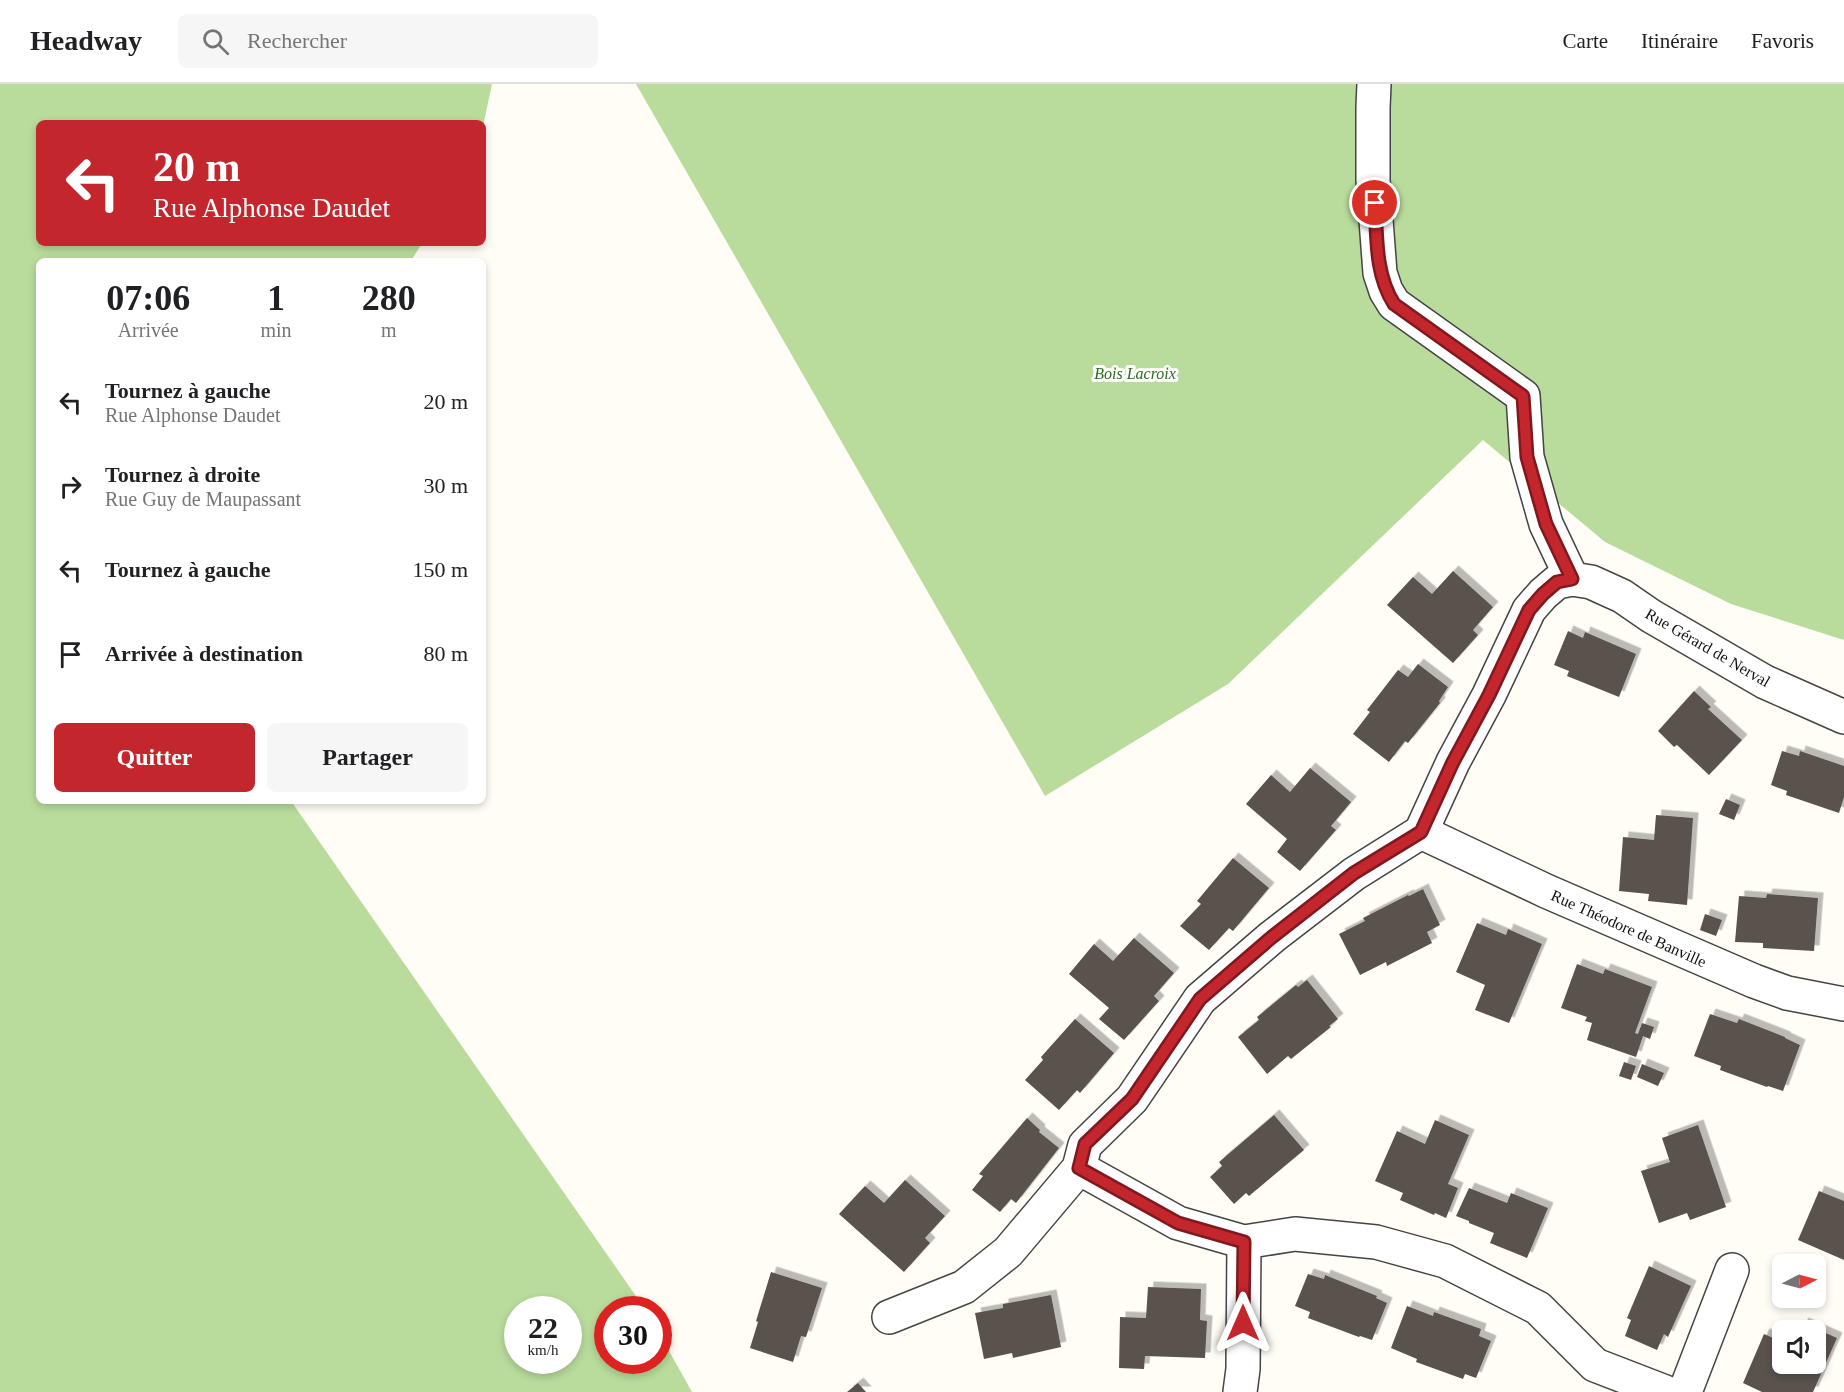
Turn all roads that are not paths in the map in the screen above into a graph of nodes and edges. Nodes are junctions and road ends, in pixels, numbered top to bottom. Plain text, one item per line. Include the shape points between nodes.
1 (1374, 84) edge
2 (1572, 579) junction
3 (1844, 717) edge
4 (1421, 832) junction
5 (1844, 1004) edge
6 (1079, 1168) junction
7 (1244, 1242) junction
8 (1732, 1270) dead end
9 (889, 1317) dead end
10 (1592, 1379) edge
11 (1240, 1392) edge
12 (1665, 1392) edge
13 (1685, 1392) edge

1 - 2 street via 1373,180 1380,273 1386,291 1394,304 1523,396 1527,457 1546,524
2 - 3 street, Rue Gérard de Nerval via 1591,582 1622,596 1765,682
2 - 4 street via 1557,582 1529,610
4 - 5 street, Rue Théodore de Banville via 1754,981 1787,993
4 - 6 street via 1354,873 1200,999 1132,1099 1085,1144
6 - 7 street via 1178,1223
6 - 9 street via 1008,1252 964,1287
7 - 10 street via 1295,1234 1376,1242 1445,1261 1538,1308
7 - 11 street
8 - 13 street
10 - 12 street

